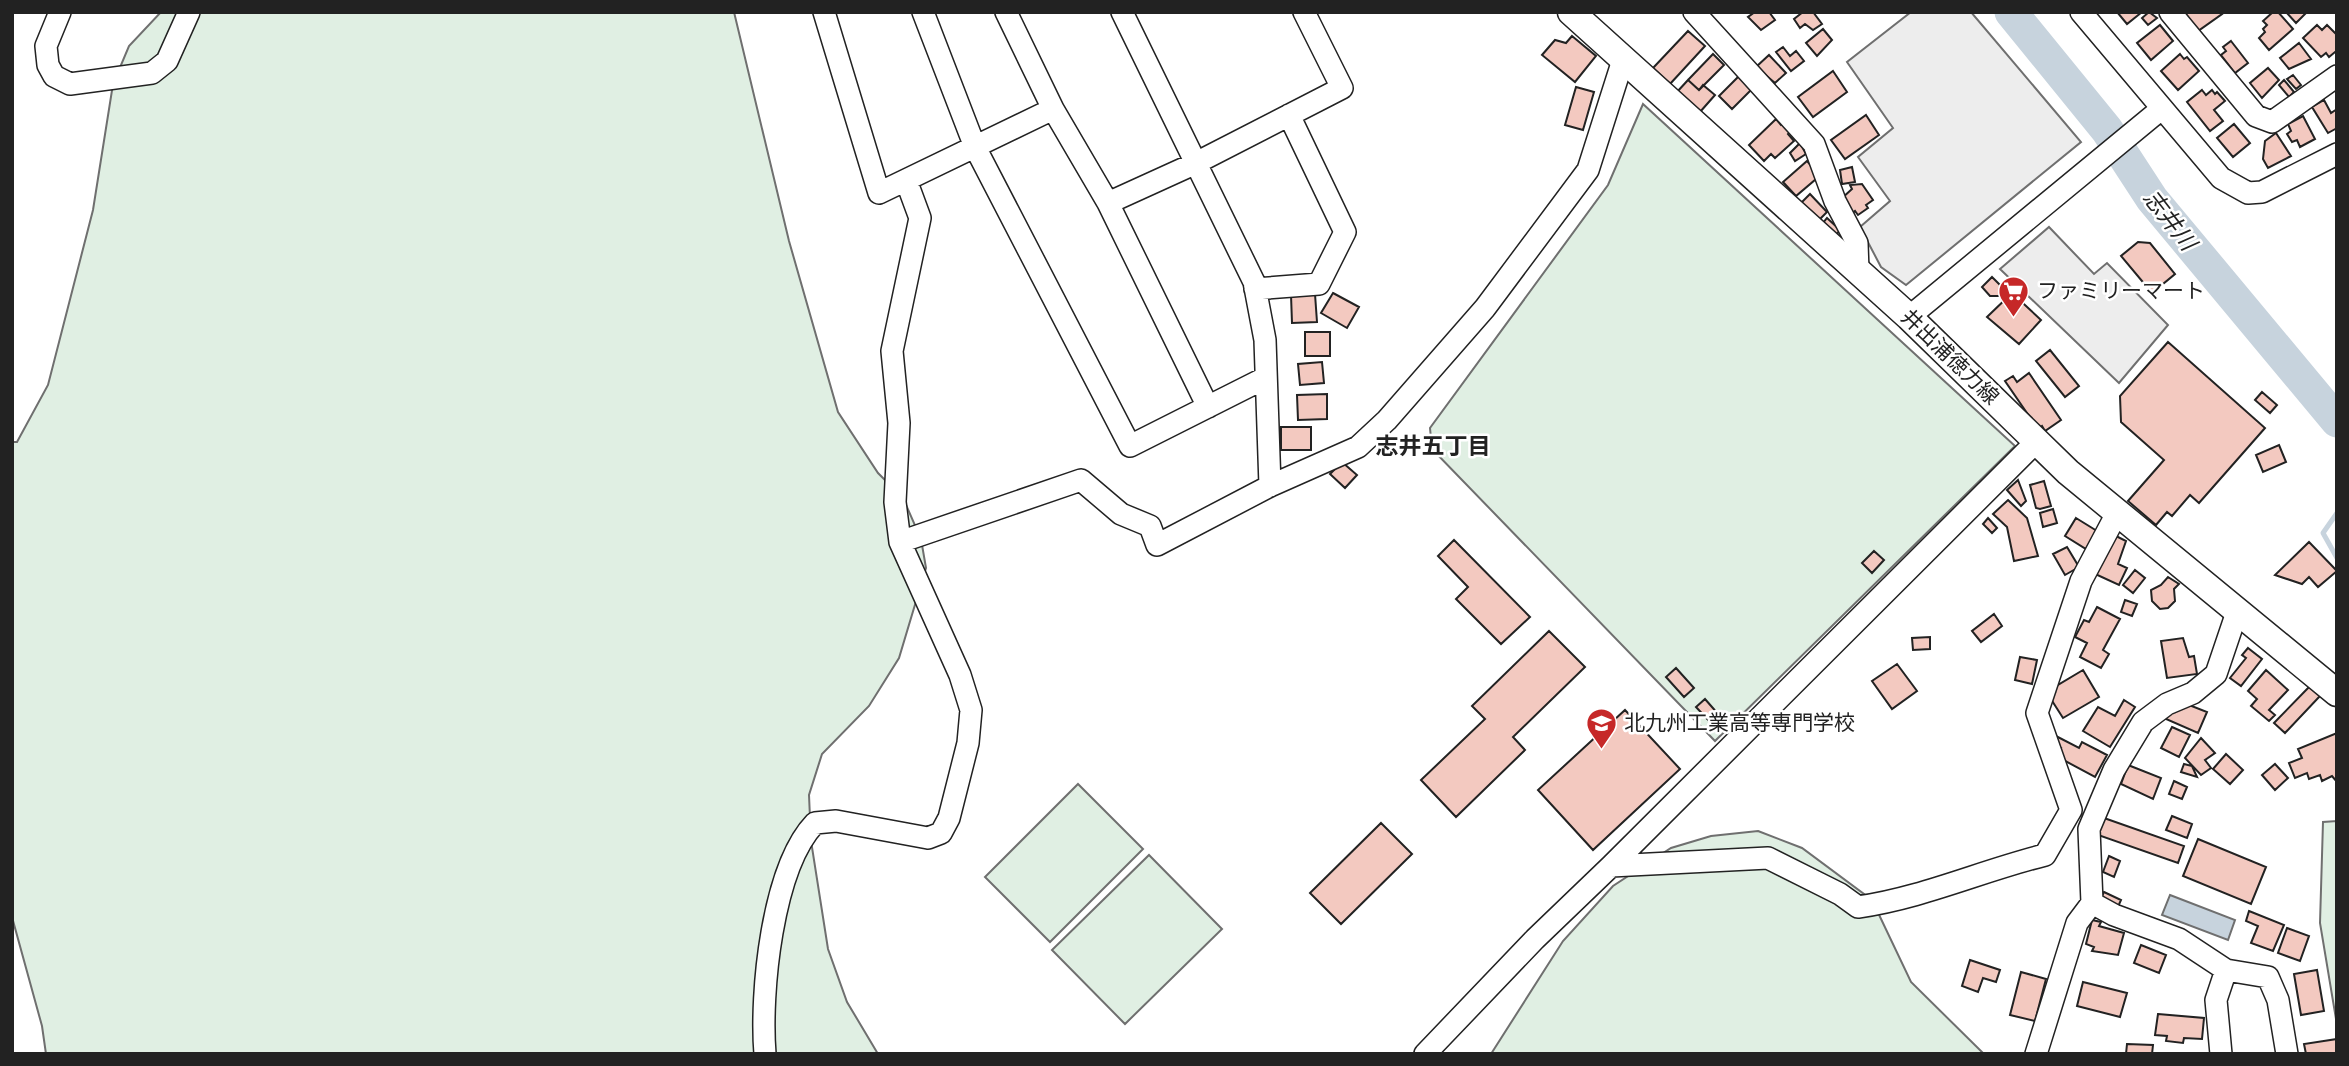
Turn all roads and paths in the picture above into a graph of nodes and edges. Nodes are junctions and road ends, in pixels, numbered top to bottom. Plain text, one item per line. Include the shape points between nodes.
1 (60, 12) edge
2 (189, 12) edge
3 (824, 12) edge
4 (923, 12) edge
5 (1006, 12) edge
6 (1122, 12) edge
7 (1304, 12) edge
8 (1571, 12) edge
9 (1694, 12) edge
10 (2081, 12) edge
11 (2170, 12) edge
12 (1623, 60) junction
13 (2337, 76) edge
14 (1053, 108) junction
15 (2160, 110) junction
16 (1289, 115) junction
17 (975, 147) junction
18 (2337, 154) edge
19 (1196, 163) junction
20 (906, 180) junction
21 (1108, 202) junction
22 (1858, 271) junction
23 (1255, 289) junction
24 (1909, 317) junction
25 (1265, 378) junction
26 (1208, 407) junction
27 (2037, 441) junction
28 (1270, 486) junction
29 (2116, 515) junction
30 (900, 542) junction
31 (2237, 612) junction
32 (2337, 693) edge
33 (1611, 866) junction
34 (2092, 903) junction
35 (2226, 970) junction
36 (765, 1054) edge
37 (1425, 1054) edge
38 (2036, 1054) edge
39 (2221, 1054) edge
40 (2287, 1054) edge

1 - 2 street via 46,46 48,65 54,76 70,84 152,73 167,61
3 - 20 street via 878,193
4 - 17 street
5 - 14 street
6 - 19 street
7 - 16 street via 1342,88
8 - 12 main road, 井出浦徳力線
9 - 22 street via 1814,144 1857,243
10 - 15 street
11 - 13 street via 2256,116 2272,122
12 - 22 main road, 井出浦徳力線
12 - 28 street via 1588,170 1485,308 1358,447
14 - 17 street
14 - 21 street
15 - 18 street via 2221,178 2248,193 2275,187
15 - 24 street
16 - 19 street
16 - 23 street via 1345,232 1318,284
17 - 20 street
17 - 26 street via 1130,446
19 - 21 street
19 - 23 street
20 - 30 street via 920,218 892,351 899,423 895,502
21 - 26 street
22 - 24 main road, 井出浦徳力線
23 - 25 street via 1265,340
24 - 27 main road, 井出浦徳力線
25 - 26 street
25 - 28 street
27 - 29 main road, 井出浦徳力線
27 - 33 street
28 - 30 street via 1157,545 1150,526 1121,514 1081,480
29 - 31 main road, 井出浦徳力線
29 - 33 street via 2081,581 2037,713 2071,810 2045,855 1986,870 1903,901 1858,907 1768,858
30 - 36 street via 971,710 968,743 949,818 941,833 928,838 836,821 815,823 802,836 788,867 763,981
31 - 32 main road, 井出浦徳力線
31 - 34 street via 2216,674 2143,722 2114,770 2089,829
33 - 37 street
34 - 35 street via 2179,939
34 - 38 street via 2077,923
35 - 39 street via 2216,1000
35 - 40 street via 2268,977 2278,1000

